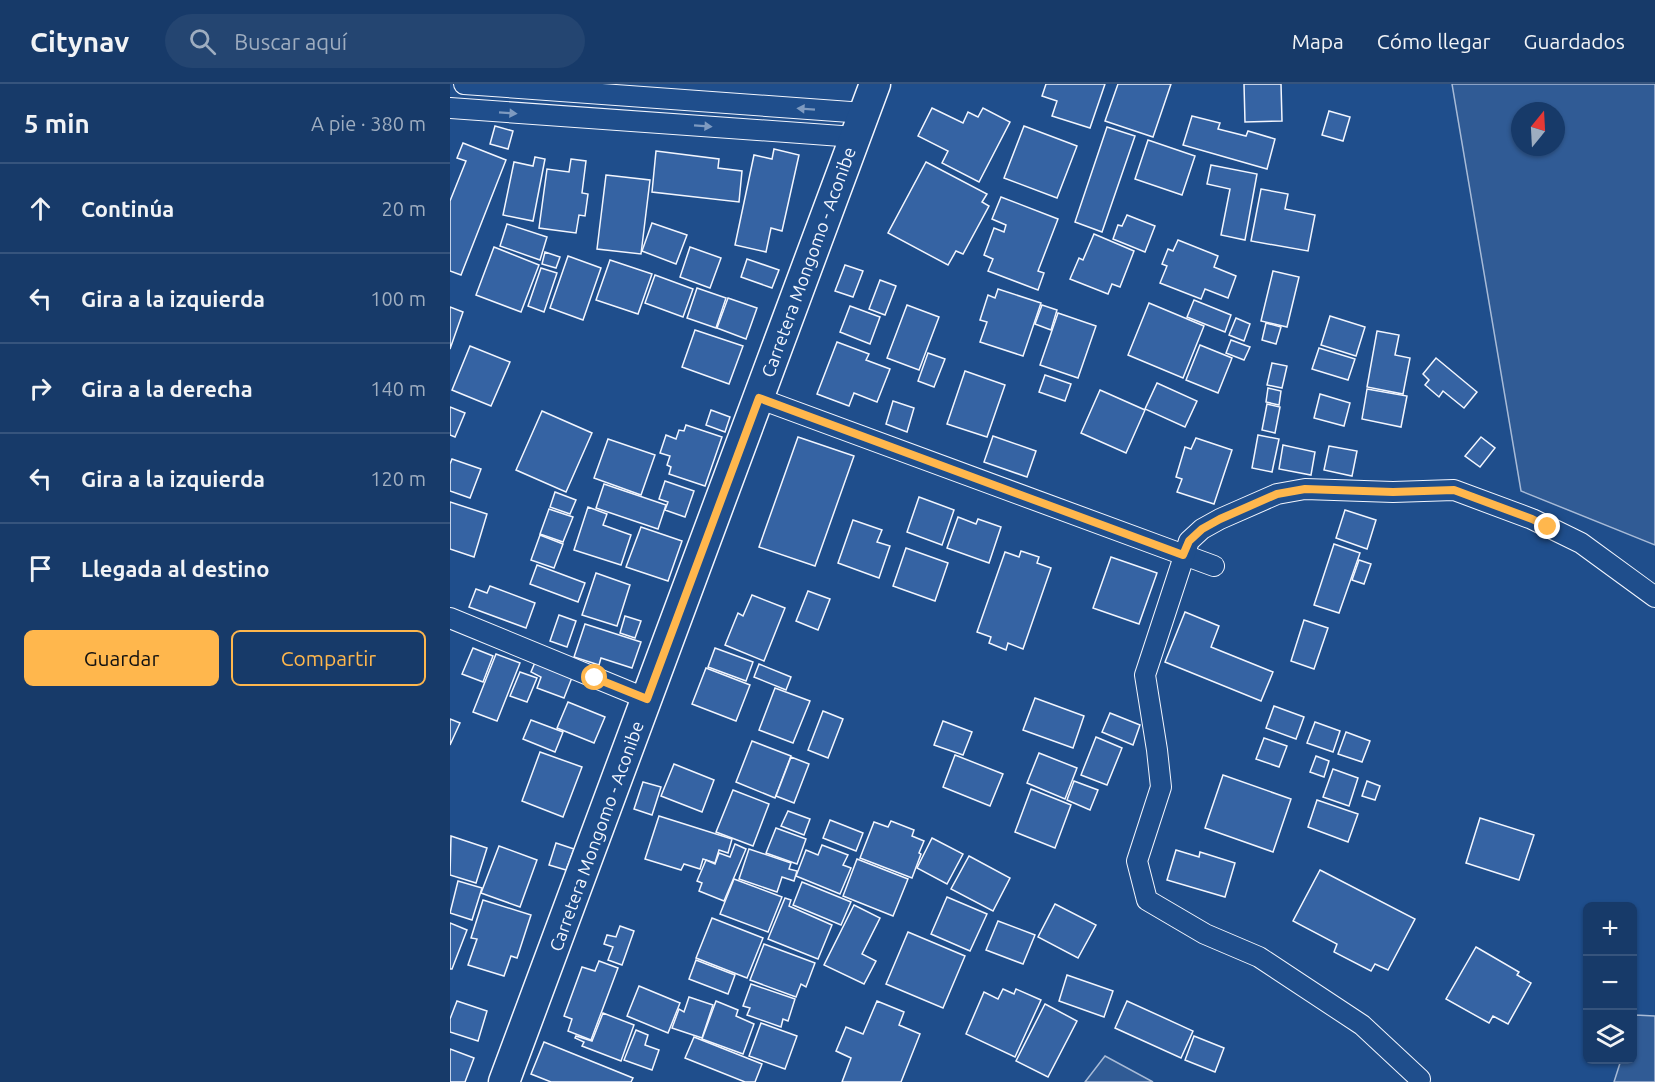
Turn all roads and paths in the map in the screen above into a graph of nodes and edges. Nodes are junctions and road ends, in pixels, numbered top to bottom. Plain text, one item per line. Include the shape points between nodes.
1 (464, 84) edge
2 (875, 84) edge
3 (450, 108) edge
4 (860, 125) junction
5 (759, 398) junction
6 (1183, 555) junction
7 (1214, 566) dead end
8 (1655, 597) edge
9 (450, 618) edge
10 (647, 699) junction
11 (1419, 1079) dead end
12 (504, 1082) edge

4 -> 1 street
2 - 4 main road, Carretera Mongomo - Aconibe
3 -> 4 street
4 - 5 main road, Carretera Mongomo - Aconibe
5 - 6 street
5 - 10 main road, Carretera Mongomo - Aconibe
6 - 7 street
6 - 8 street via 1189,541 1202,529 1277,494 1305,489 1454,490 1532,519 1581,543
6 - 11 street via 1145,675 1161,787 1137,861 1147,900 1205,934 1259,957 1353,1018
9 - 10 street
10 - 12 main road, Carretera Mongomo - Aconibe

